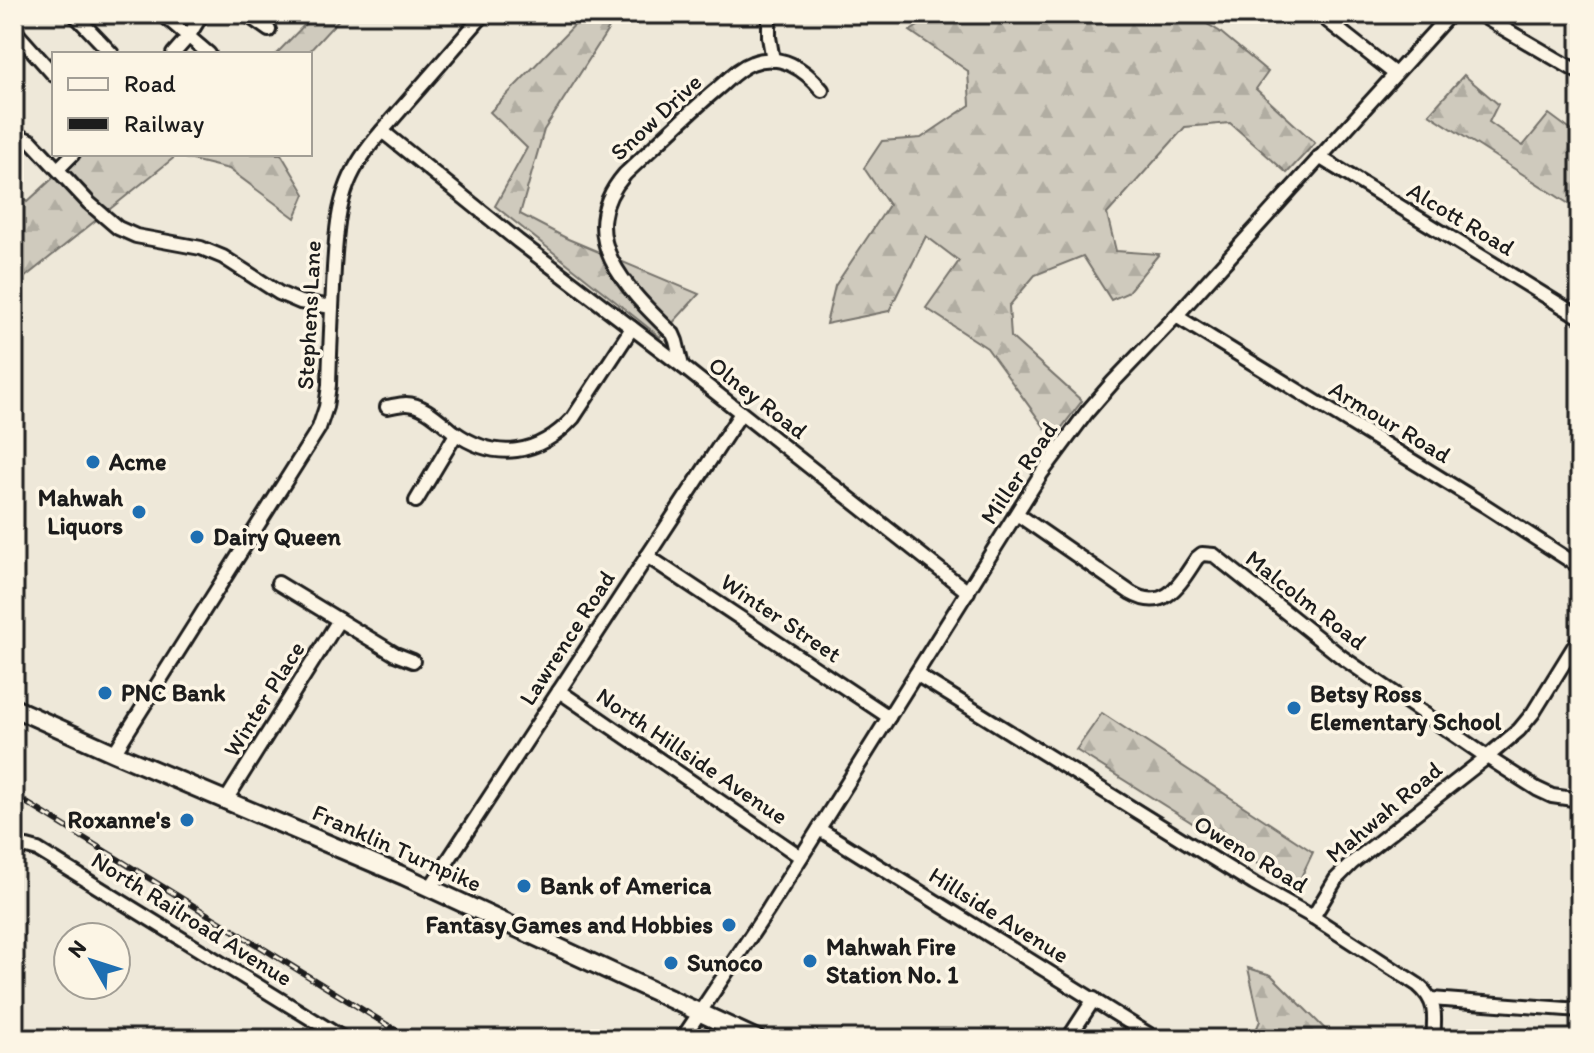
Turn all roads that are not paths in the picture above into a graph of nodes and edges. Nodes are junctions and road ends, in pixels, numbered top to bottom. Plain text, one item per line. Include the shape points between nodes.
1 (74, 14) edge
2 (162, 14) edge
3 (202, 14) edge
4 (246, 14) edge
5 (484, 14) edge
6 (769, 14) edge
7 (1319, 14) edge
8 (1450, 14) edge
9 (1479, 14) edge
10 (14, 30) edge
11 (269, 30) dead end
12 (188, 37) junction
13 (110, 52) edge
14 (175, 52) edge
15 (207, 52) edge
16 (773, 60) junction
17 (52, 73) edge
18 (1580, 73) edge
19 (1395, 74) junction
20 (822, 90) dead end
21 (382, 131) junction
22 (14, 134) edge
23 (71, 156) edge
24 (1319, 157) junction
25 (58, 169) junction
26 (332, 307) junction
27 (1176, 316) junction
28 (1580, 317) edge
29 (632, 328) junction
30 (682, 366) junction
31 (387, 407) dead end
32 (741, 413) junction
33 (456, 434) junction
34 (416, 501) dead end
35 (1017, 514) junction
36 (647, 556) junction
37 (1580, 567) edge
38 (278, 583) dead end
39 (968, 592) junction
40 (339, 620) junction
41 (1580, 637) edge
42 (413, 661) dead end
43 (916, 674) junction
44 (559, 691) junction
45 (14, 708) edge
46 (889, 717) junction
47 (114, 753) junction
48 (1487, 757) junction
49 (226, 800) junction
50 (1580, 800) edge
51 (819, 829) junction
52 (14, 848) edge
53 (801, 857) junction
54 (430, 888) junction
55 (1313, 917) junction
56 (1094, 999) junction
57 (1431, 999) junction
58 (1580, 1010) edge
59 (699, 1012) junction
60 (344, 1039) edge
61 (682, 1039) edge
62 (755, 1039) edge
63 (1068, 1039) edge
64 (1156, 1039) edge
65 (1433, 1039) edge

1 - 13 street
2 - 12 street
3 - 12 street
4 - 11 street
5 - 21 street, Stephens Lane
6 - 16 street
7 - 19 street
8 - 19 street, Miller Road
9 - 18 street
10 - 17 street
12 - 14 street
12 - 15 street
16 - 20 street via 797,67
16 - 30 street, Snow Drive via 741,68 705,99 625,174 604,211 604,237 615,266 635,296 673,334
19 - 24 street, Miller Road
21 - 26 street, Stephens Lane via 355,167 339,211
21 - 29 street, Olney Road
22 - 25 street via 31,141
23 - 25 street
24 - 27 street, Miller Road
24 - 28 street, Alcott Road
25 - 26 street via 118,228 212,252 279,293
26 - 47 street, Stephens Lane via 329,385 319,428
27 - 35 street, Miller Road via 1087,412
27 - 37 street, Armour Road
29 - 30 street, Olney Road
29 - 33 street via 573,418 552,438 508,451 481,447
30 - 32 street, Olney Road
31 - 33 street via 417,407
32 - 36 street, Lawrence Road
32 - 39 street, Olney Road
33 - 34 street
35 - 39 street, Miller Road
35 - 48 street, Malcolm Road via 1140,598 1168,595 1197,558 1214,555 1361,672
36 - 44 street, Lawrence Road
36 - 46 street, Winter Street
38 - 40 street
39 - 43 street, Miller Road
40 - 42 street
40 - 49 street, Winter Place
41 - 48 street, Mahwah Road via 1533,713
43 - 46 street, Miller Road
43 - 55 street, Oweno Road
44 - 53 street, North Hillside Avenue
44 - 54 street, Lawrence Road
45 - 47 main road, Franklin Turnpike
46 - 51 street, Miller Road
47 - 49 main road, Franklin Turnpike
48 - 50 street, Malcolm Road via 1552,796
48 - 55 street, Mahwah Road via 1352,863
49 - 54 main road, Franklin Turnpike
51 - 53 street, Miller Road
51 - 56 street, Hillside Avenue
52 - 60 street, North Railroad Avenue via 38,850
53 - 59 street, Miller Road
54 - 59 main road, Franklin Turnpike
55 - 57 street, Oweno Road via 1418,985
56 - 63 street
56 - 64 street, Hillside Avenue
57 - 58 street
57 - 65 street via 1436,1015
59 - 61 street, Miller Road
59 - 62 main road, Franklin Turnpike

